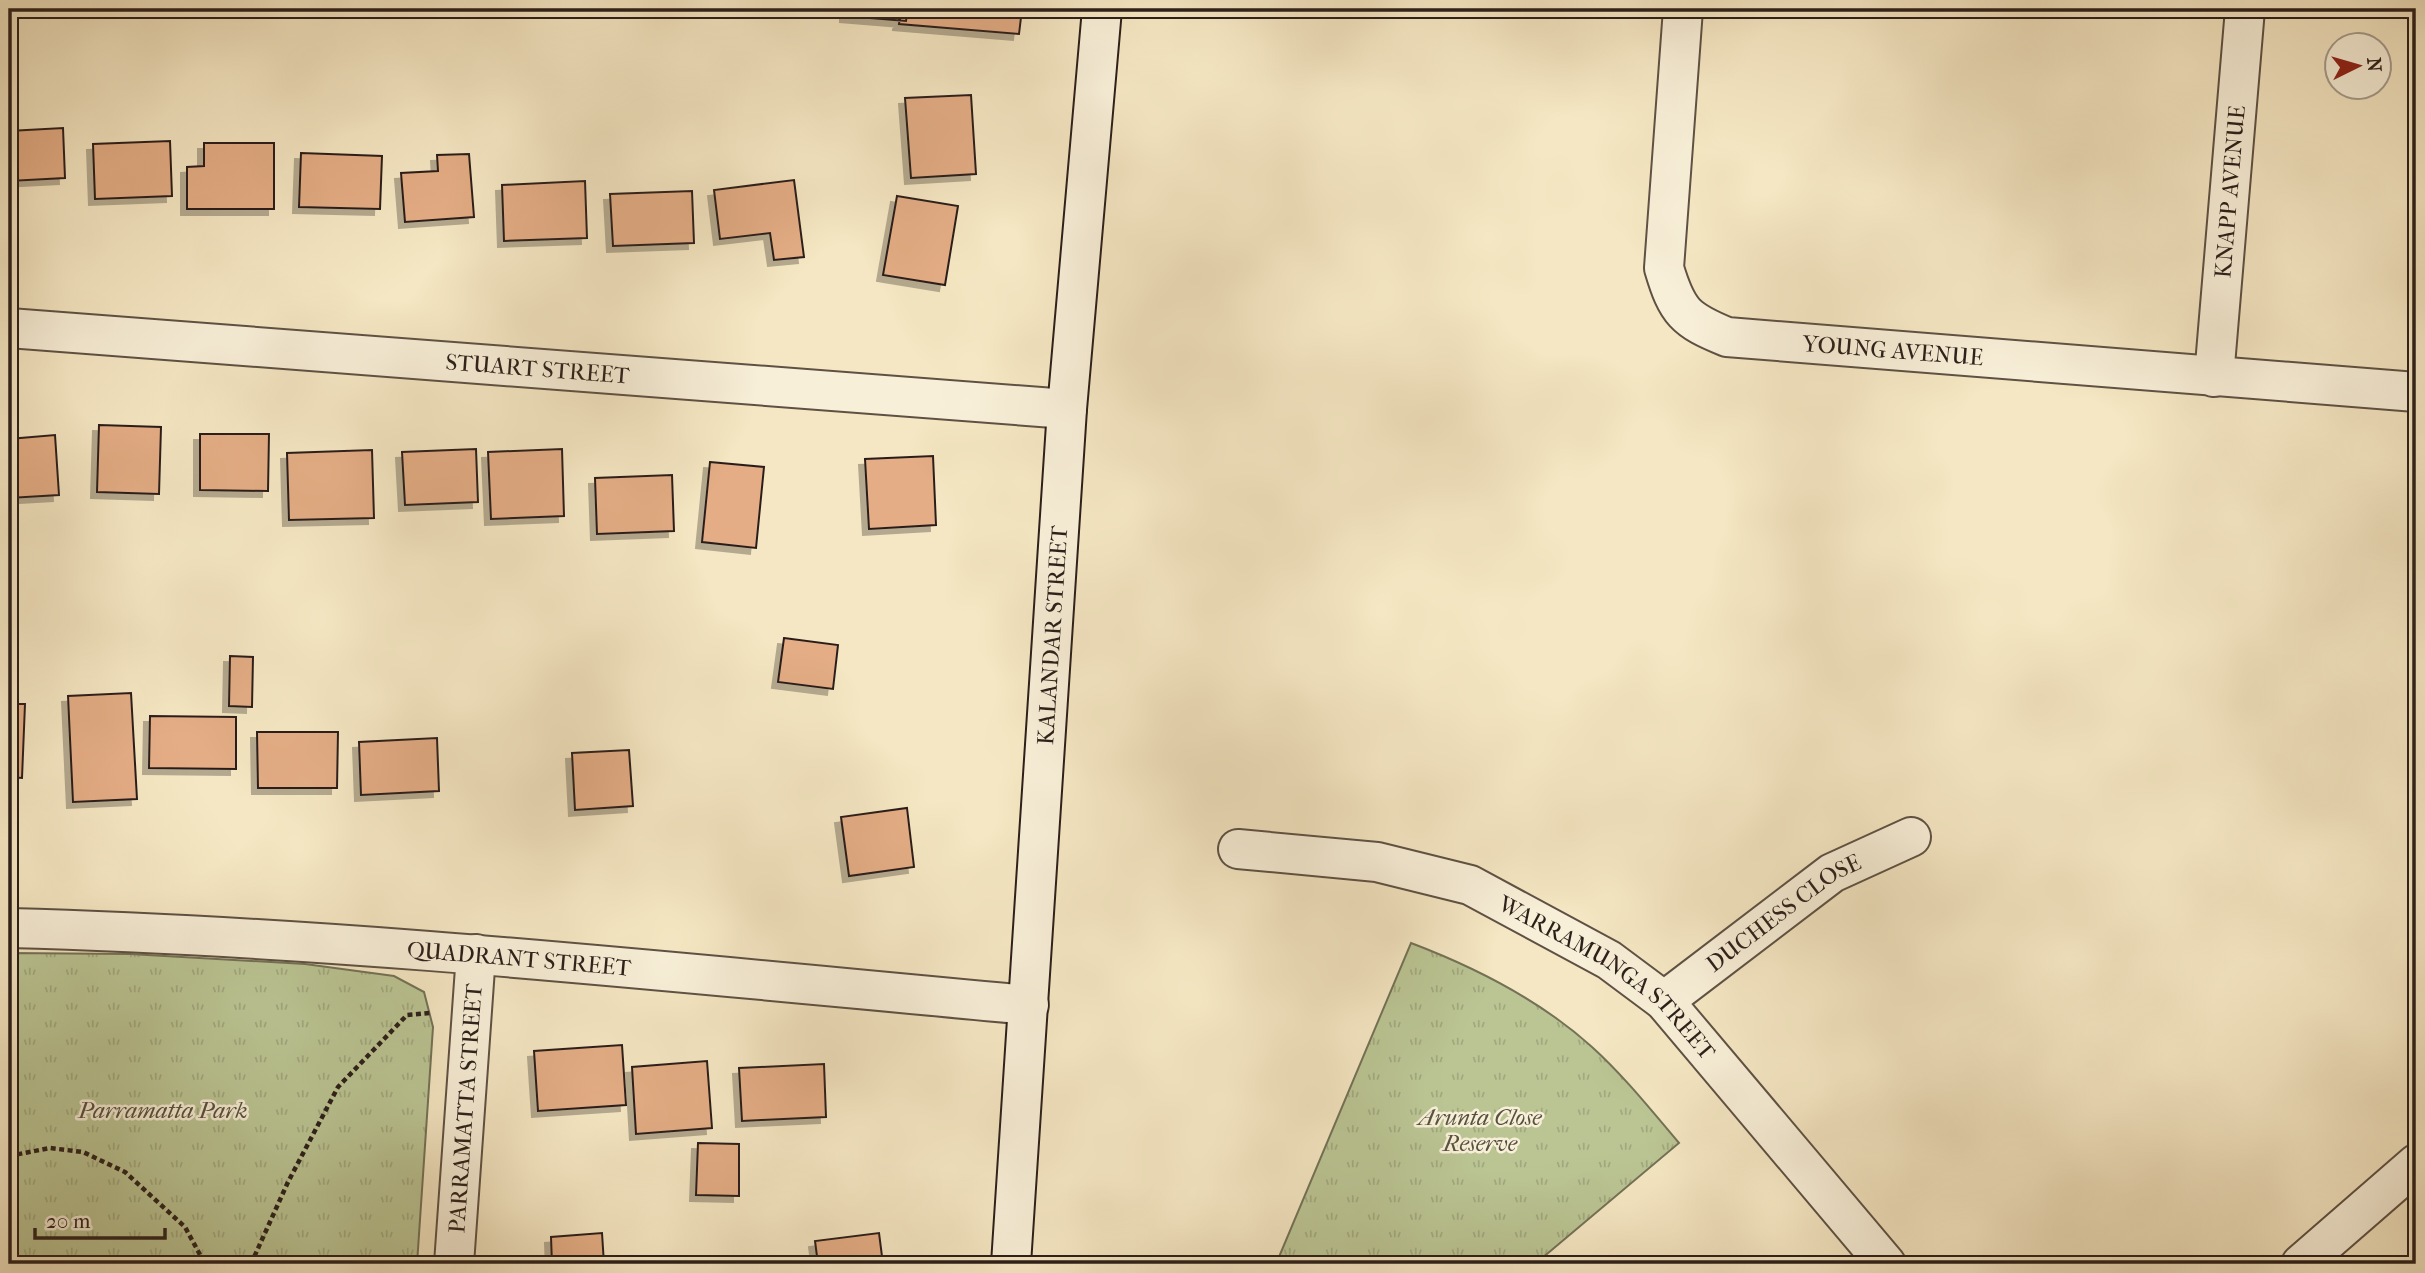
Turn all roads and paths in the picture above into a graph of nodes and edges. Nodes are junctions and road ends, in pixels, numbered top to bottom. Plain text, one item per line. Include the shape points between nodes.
1 (1102, 9) edge
2 (1683, 9) edge
3 (2245, 9) edge
4 (9, 328) edge
5 (2214, 377) junction
6 (2416, 392) edge
7 (1067, 409) junction
8 (1911, 837) dead end
9 (1238, 849) dead end
10 (9, 928) edge
11 (475, 954) junction
12 (1664, 1001) junction
13 (1029, 1005) junction
14 (472, 1016) junction
15 (9, 1156) edge
16 (2416, 1164) edge
17 (205, 1264) edge
18 (251, 1264) edge
19 (454, 1264) edge
20 (1011, 1264) edge
21 (1886, 1264) edge
22 (2301, 1264) edge

1 - 7 street, KALANDAR STREET
2 - 5 street, YOUNG AVENUE via 1664,268 1673,300 1696,324 1727,337
3 - 5 street, KNAPP AVENUE
4 - 7 street, STUART STREET
5 - 6 street, YOUNG AVENUE
7 - 13 street, KALANDAR STREET
8 - 12 street, DUCHESS CLOSE via 1832,873
9 - 12 street, WARRAMUNGA STREET via 1377,862 1470,885 1609,960
10 - 11 street, QUADRANT STREET via 183,932
11 - 13 street, QUADRANT STREET
11 - 14 street, PARRAMATTA STREET
12 - 21 street, WARRAMUNGA STREET
13 - 20 street, KALANDAR STREET
14 - 18 path via 407,1015 338,1087
14 - 19 street, PARRAMATTA STREET
15 - 17 path via 50,1148 83,1153 125,1172 185,1227
16 - 22 street

